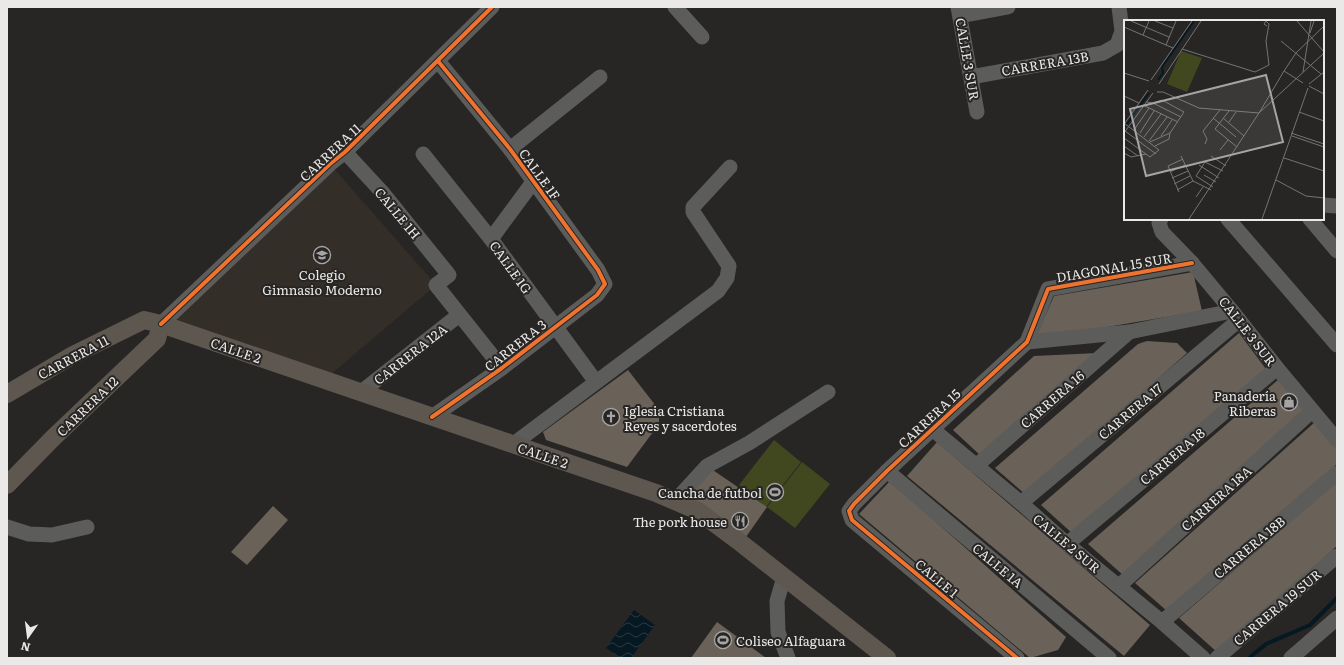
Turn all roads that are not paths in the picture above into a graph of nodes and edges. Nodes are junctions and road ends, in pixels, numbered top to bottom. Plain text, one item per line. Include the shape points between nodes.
1 (492, 7) edge
2 (675, 7) edge
3 (1008, 7) edge
4 (1120, 7) edge
5 (959, 12) edge
6 (702, 37) dead end
7 (438, 61) junction
8 (971, 77) junction
9 (600, 78) dead end
10 (977, 112) dead end
11 (510, 149) junction
12 (345, 152) junction
13 (423, 154) dead end
14 (730, 167) dead end
15 (533, 182) junction
16 (1324, 205) edge
17 (1337, 206) edge
18 (1229, 220) edge
19 (1311, 220) edge
20 (1160, 221) edge
21 (491, 239) junction
22 (1337, 252) edge
23 (1192, 263) junction
24 (605, 284) joint
25 (459, 315) junction
26 (1235, 315) junction
27 (161, 324) junction
28 (555, 327) junction
29 (1128, 332) junction
30 (1026, 342) junction
31 (1337, 345) edge
32 (502, 368) junction
33 (1277, 368) junction
34 (596, 382) junction
35 (828, 392) dead end
36 (360, 393) junction
37 (7, 394) edge
38 (1312, 411) junction
39 (432, 418) junction
40 (932, 428) junction
41 (1337, 440) edge
42 (512, 445) junction
43 (976, 466) junction
44 (887, 471) junction
45 (1337, 473) edge
46 (7, 485) edge
47 (675, 501) junction
48 (1021, 503) junction
49 (849, 511) joint
50 (7, 527) edge
51 (87, 527) dead end
52 (1067, 544) junction
53 (1337, 556) edge
54 (784, 577) junction
55 (1119, 586) junction
56 (1337, 618) edge
57 (1162, 622) junction
58 (788, 658) edge
59 (887, 658) edge
60 (1016, 658) edge
61 (1109, 658) edge
62 (1203, 658) edge
63 (1216, 658) edge
64 (1291, 658) edge

1 - 7 street, CARRERA 11
2 - 6 street
3 - 5 street
4 - 8 street, CARRERA 13B via 1122,31 1117,45 1103,53
5 - 8 street, CALLE 3 SUR
7 - 11 street, CALLE 1F
7 - 12 street, CARRERA 11
8 - 10 street, CALLE 3 SUR
9 - 11 street
11 - 15 street, CALLE 1F
12 - 25 street, CALLE 1H via 382,192 449,275 436,286
12 - 27 street, CARRERA 11
13 - 21 street, CALLE 1G
14 - 34 street via 693,207 693,212 729,266 727,278 718,291
15 - 21 street
15 - 24 street, CALLE 1F via 598,270
16 - 17 street
18 - 31 street
19 - 22 street
20 - 23 street, CALLE 3 SUR via 1162,232
21 - 28 street, CALLE 1G
23 - 26 street, CALLE 3 SUR
23 - 30 street, DIAGONAL 15 SUR via 1048,289
24 - 28 street, CARRERA 3 via 597,295
25 - 32 street
25 - 36 street, CARRERA 12A
26 - 29 street
26 - 33 street, CALLE 3 SUR
26 - 48 street, CARRERA 17
27 - 36 main road, CALLE 2
27 - 37 main road, CARRERA 11 via 144,320 73,355
27 - 46 main road, CARRERA 12 via 158,339
28 - 32 street, CARRERA 3
28 - 34 street, CALLE 1G
29 - 30 street
29 - 43 street, CARRERA 16
30 - 40 street, CARRERA 15
32 - 39 street, CARRERA 3
33 - 38 street, CALLE 3 SUR
33 - 52 street, CARRERA 18
34 - 42 street
35 - 47 street via 749,443 707,466
36 - 39 main road, CALLE 2
38 - 41 street, CALLE 3 SUR
38 - 55 street, CARRERA 18A
39 - 42 main road, CALLE 2
40 - 43 street, CALLE 2 SUR
40 - 44 street, CARRERA 15
42 - 47 main road, CALLE 2
43 - 48 street, CALLE 2 SUR
44 - 49 street, CARRERA 15
44 - 61 street, CALLE 1A
45 - 57 street, CARRERA 18B
47 - 54 main road, CALLE 2 via 698,511
48 - 52 street, CALLE 2 SUR
49 - 60 street, CALLE 1 via 852,520
50 - 51 street via 29,534 52,535
52 - 55 street, CALLE 2 SUR
53 - 63 street, CARRERA 19 SUR
54 - 58 street via 777,601 778,632
54 - 59 main road, CALLE 2
55 - 57 street, CALLE 2 SUR
56 - 64 street
57 - 62 street, CALLE 2 SUR

